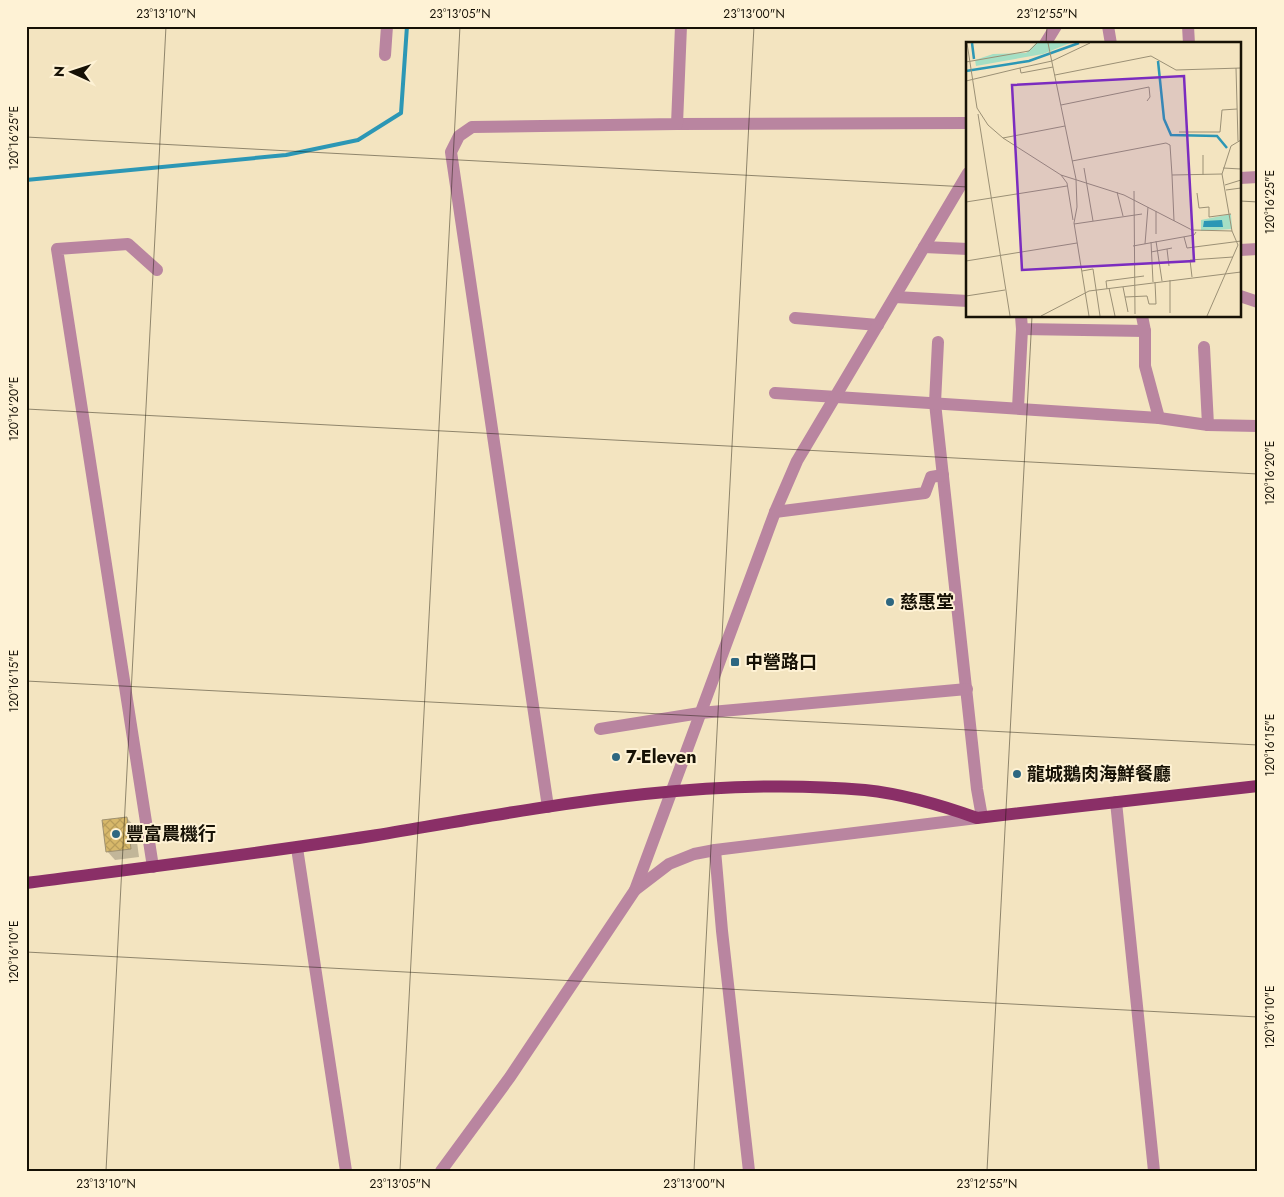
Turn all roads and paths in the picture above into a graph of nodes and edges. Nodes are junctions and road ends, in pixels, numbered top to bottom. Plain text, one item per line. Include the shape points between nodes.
1 (387, 26) edge
2 (681, 26) edge
3 (1056, 26) edge
4 (1108, 26) edge
5 (1188, 26) edge
6 (1046, 42) edge
7 (1111, 42) edge
8 (1189, 42) edge
9 (385, 55) dead end
10 (966, 123) edge
11 (677, 124) junction
12 (966, 176) edge
13 (1258, 177) edge
14 (1242, 178) edge
15 (924, 247) junction
16 (966, 248) edge
17 (1258, 249) edge
18 (1242, 250) edge
19 (157, 270) dead end
20 (895, 297) junction
21 (1242, 297) edge
22 (966, 300) edge
23 (1258, 302) edge
24 (795, 318) dead end
25 (1142, 318) edge
26 (1021, 323) edge
27 (878, 325) junction
28 (1145, 331) junction
29 (938, 342) dead end
30 (1204, 347) dead end
31 (775, 393) dead end
32 (836, 396) junction
33 (935, 403) junction
34 (1018, 408) junction
35 (1159, 418) junction
36 (1208, 425) junction
37 (1258, 426) edge
38 (943, 474) junction
39 (775, 512) junction
40 (966, 689) junction
41 (700, 713) junction
42 (600, 728) dead end
43 (1258, 786) edge
44 (671, 791) junction
45 (1116, 802) junction
46 (548, 807) junction
47 (980, 818) junction
48 (297, 848) junction
49 (715, 850) junction
50 (153, 867) junction
51 (26, 883) edge
52 (636, 890) junction
53 (346, 1171) edge
54 (441, 1171) edge
55 (749, 1171) edge
56 (1154, 1171) edge

1 - 9 street
2 - 11 street
3 - 6 street
4 - 7 street
5 - 8 street
10 - 11 street
11 - 46 street via 472,127 458,136 451,152
12 - 15 street
13 - 14 street
15 - 16 street
15 - 20 street
17 - 18 street
19 - 50 street via 128,244 57,249
20 - 22 street
20 - 27 street
21 - 23 street
24 - 27 street
25 - 28 street
26 - 28 street
26 - 34 street
27 - 32 street
28 - 35 street via 1145,366
29 - 33 street
30 - 36 street
31 - 32 street
32 - 33 street
32 - 39 street via 796,461
33 - 34 street
33 - 38 street
34 - 35 street
35 - 36 street
36 - 37 street
38 - 39 street via 931,477 925,493
38 - 40 street
39 - 41 street
40 - 41 street
40 - 47 street
41 - 42 street
41 - 44 street
43 - 45 main road
44 - 46 main road
44 - 47 main road via 775,787 866,790 937,804
44 - 52 street
45 - 47 main road
45 - 56 street
46 - 48 main road
47 - 49 street
48 - 50 main road
48 - 53 street
49 - 52 street via 669,864
49 - 55 street
50 - 51 main road
52 - 54 street via 510,1077

